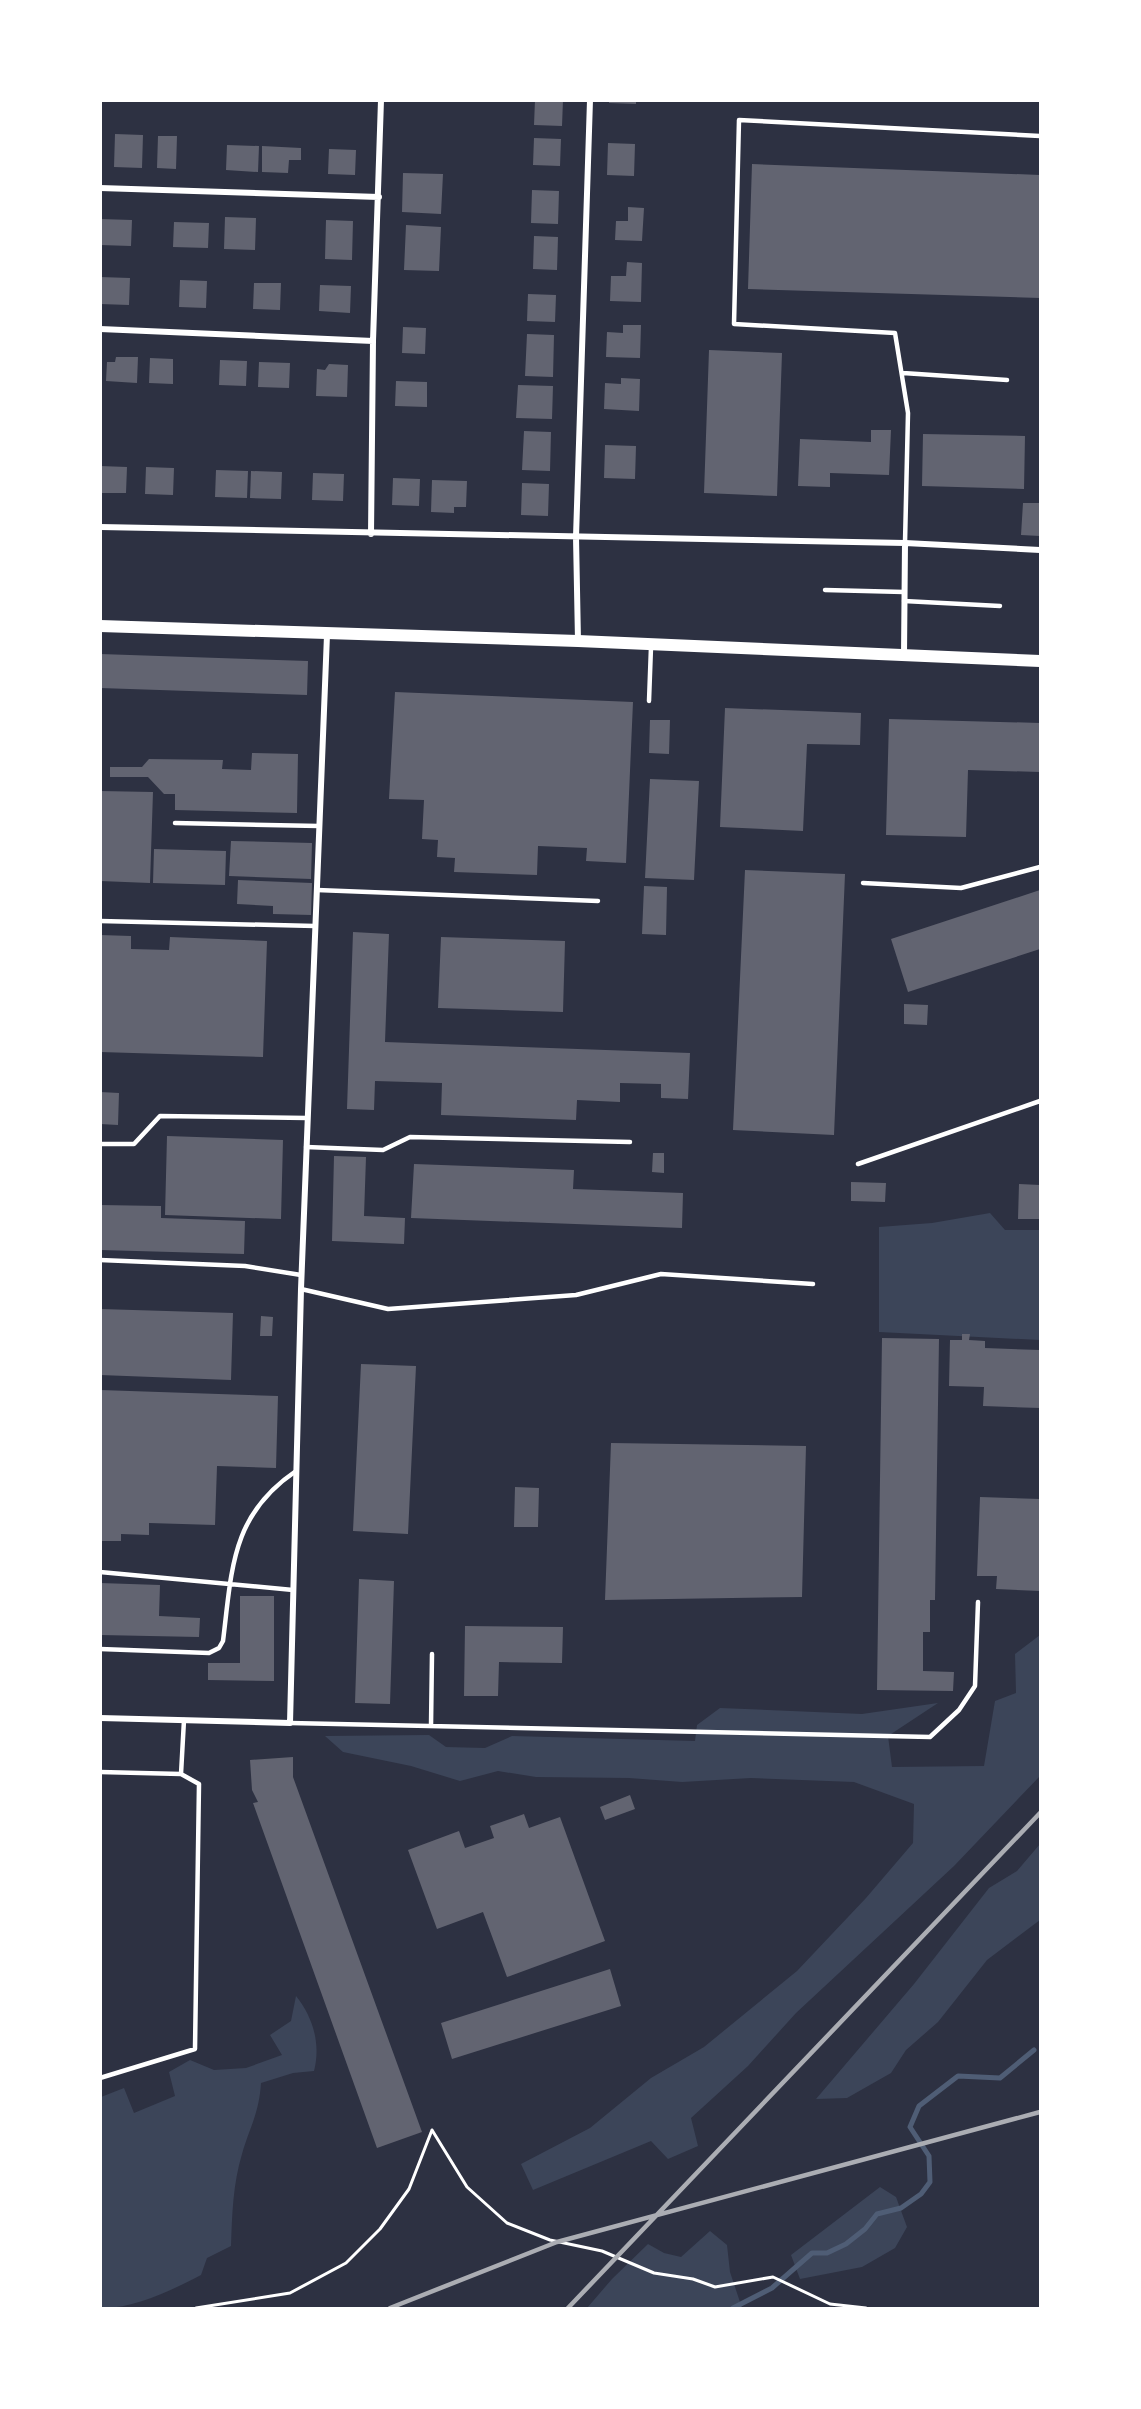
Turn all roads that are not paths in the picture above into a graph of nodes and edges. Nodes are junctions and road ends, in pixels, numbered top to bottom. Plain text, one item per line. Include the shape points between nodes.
1 (381, 100) edge
2 (590, 100) edge
3 (1041, 136) edge
4 (100, 188) edge
5 (379, 197) junction
6 (100, 328) edge
7 (373, 341) junction
8 (903, 373) junction
9 (1007, 380) dead end
10 (100, 527) edge
11 (371, 534) junction
12 (576, 537) junction
13 (905, 543) junction
14 (1041, 550) edge
15 (825, 590) dead end
16 (904, 592) junction
17 (904, 601) junction
18 (1000, 606) dead end
19 (100, 626) edge
20 (327, 635) junction
21 (578, 641) junction
22 (651, 644) junction
23 (904, 655) junction
24 (1041, 661) edge
25 (650, 701) dead end
26 (175, 823) dead end
27 (319, 826) junction
28 (1041, 867) edge
29 (863, 883) dead end
30 (316, 890) junction
31 (598, 901) dead end
32 (100, 921) edge
33 (315, 926) junction
34 (1041, 1101) edge
35 (308, 1118) junction
36 (630, 1142) dead end
37 (100, 1144) edge
38 (306, 1147) junction
39 (858, 1164) dead end
40 (100, 1260) edge
41 (301, 1275) junction
42 (813, 1284) dead end
43 (301, 1289) junction
44 (296, 1471) junction
45 (100, 1572) edge
46 (230, 1585) junction
47 (293, 1590) junction
48 (978, 1602) dead end
49 (100, 1649) edge
50 (432, 1654) dead end
51 (100, 1718) edge
52 (184, 1720) junction
53 (290, 1723) junction
54 (431, 1726) junction
55 (100, 1772) edge
56 (181, 1774) junction
57 (100, 2078) edge

1 - 5 street
2 - 12 street
3 - 8 lane via 739,120 734,324 895,333
4 - 5 street
5 - 7 street
6 - 7 street
7 - 11 street
8 - 9 lane
8 - 13 lane via 908,413
10 - 11 street
11 - 12 street
12 - 13 street
12 - 21 street
13 - 14 street
13 - 16 street
15 - 16 lane
16 - 17 street
17 - 18 lane
17 - 23 street
19 - 20 main road
20 - 21 main road
20 - 27 street
21 - 22 main road
22 - 23 main road
22 - 25 lane
23 - 24 main road
26 - 27 lane
27 - 30 street
28 - 29 lane via 961,888
30 - 31 lane
30 - 33 street
32 - 33 lane
33 - 35 street
34 - 39 lane
35 - 37 lane via 160,1116 134,1144
35 - 38 street
36 - 38 lane via 410,1137 383,1150
38 - 41 street
40 - 41 lane via 245,1266
41 - 43 street
42 - 43 lane via 661,1274 576,1295 388,1309
43 - 44 street
44 - 46 lane via 273,1486 251,1513 235,1553
44 - 47 street
45 - 46 lane
46 - 47 lane
46 - 49 lane via 224,1641 209,1653
47 - 53 street
48 - 54 lane via 975,1686 959,1710 930,1737
50 - 54 lane
51 - 52 street
52 - 53 street
52 - 56 lane
53 - 54 lane
55 - 56 lane
56 - 57 lane via 200,1784 195,2049

